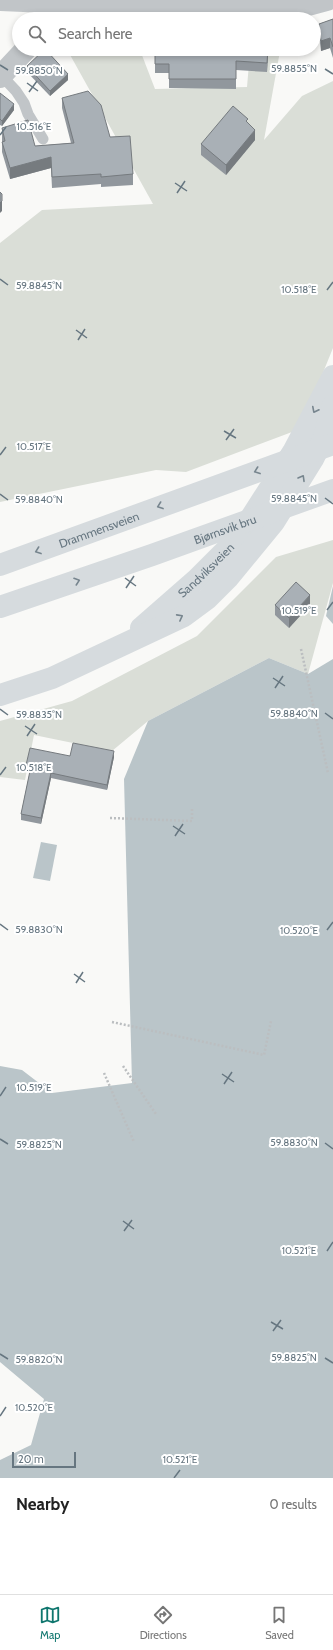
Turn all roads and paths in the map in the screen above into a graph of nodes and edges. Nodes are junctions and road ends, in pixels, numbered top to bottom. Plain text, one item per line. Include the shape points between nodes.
1 (0, 0) edge
2 (327, 0) edge
3 (187, 4) edge
4 (49, 11) edge
5 (20, 56) edge
6 (1, 76) edge
7 (44, 139) dead end
8 (333, 376) edge
9 (333, 406) edge
10 (333, 444) edge
11 (333, 490) edge
12 (0, 564) edge
13 (0, 607) edge
14 (120, 646) junction
15 (301, 649) dead end
16 (0, 695) edge
17 (328, 773) dead end
18 (192, 807) dead end
19 (110, 818) dead end
20 (271, 1021) dead end
21 (112, 1022) dead end
22 (123, 1066) dead end
23 (104, 1073) dead end
24 (156, 1114) dead end
25 (134, 1142) dead end

1 - 4 street
2 - 3 street via 290,10
3 - 4 street
5 - 6 street
6 - 7 lane via 16,90
8 -> 14 main road, Sandviksveien via 293,452 243,530 185,590
14 -> 9 main road, Sandviksveien via 184,616 228,578 274,522 293,493 324,437
10 -> 12 main road, Drammensveien
13 -> 11 main road, Bjørnsvik bru
14 - 16 main road, Sandviksveien via 52,678
15 - 17 path
18 - 19 path via 192,821
20 - 21 path via 264,1055
22 - 24 path
23 - 25 path

